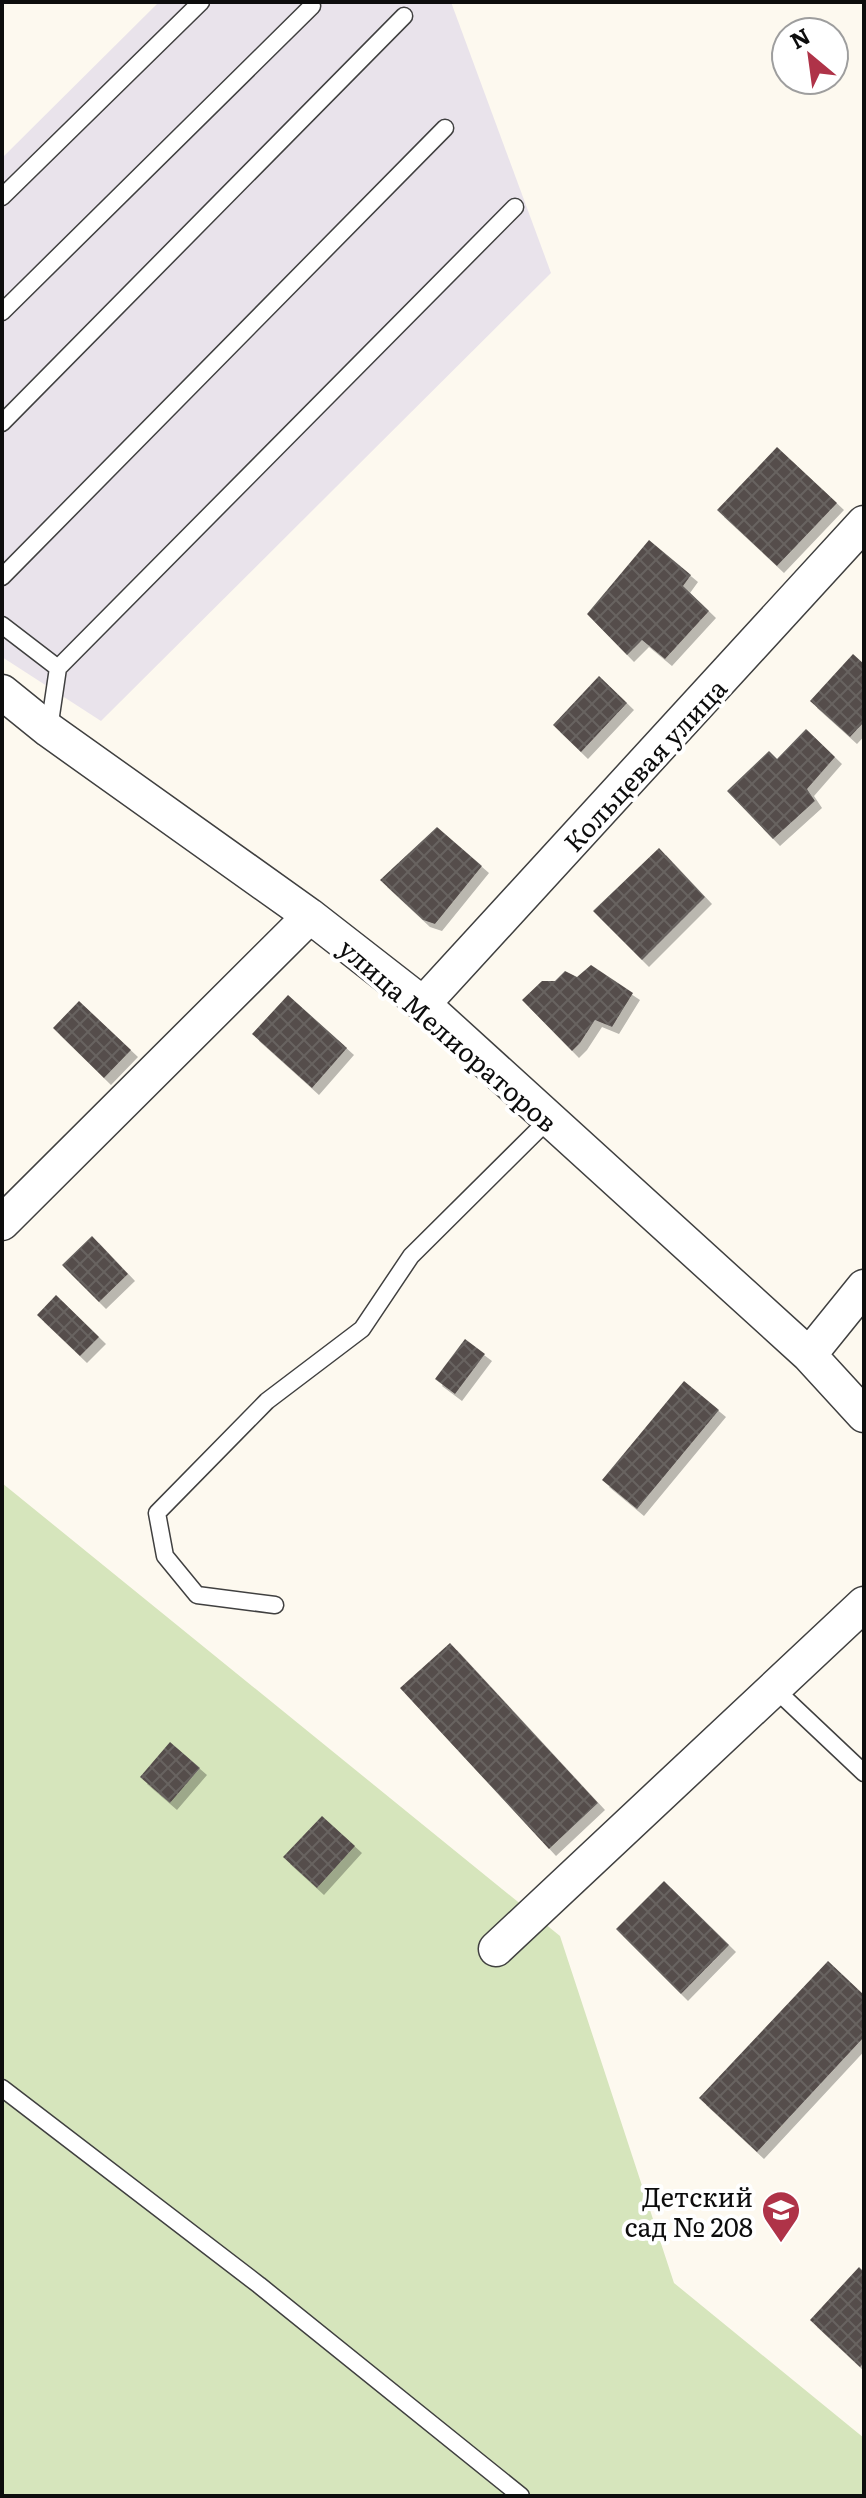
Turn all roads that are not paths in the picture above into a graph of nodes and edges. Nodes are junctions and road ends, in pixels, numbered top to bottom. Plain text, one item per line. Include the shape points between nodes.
1 (201, 2) edge
2 (312, 6) dead end
3 (404, 16) dead end
4 (445, 128) dead end
5 (2, 197) edge
6 (515, 207) dead end
7 (2, 312) edge
8 (2, 423) edge
9 (864, 523) edge
10 (2, 577) edge
11 (2, 625) edge
12 (58, 668) junction
13 (2, 692) edge
14 (49, 730) junction
15 (310, 916) junction
16 (423, 1004) junction
17 (549, 1119) junction
18 (2, 1223) edge
19 (864, 1287) edge
20 (809, 1355) junction
21 (864, 1415) edge
22 (864, 1604) edge
23 (275, 1605) dead end
24 (775, 1689) junction
25 (864, 1773) edge
26 (496, 1949) dead end
27 (2, 2088) edge
28 (521, 2496) edge

1 - 5 lane
2 - 7 lane
3 - 8 lane
4 - 10 lane
6 - 12 lane
9 - 16 street, Кольцевая улица
11 - 12 lane
12 - 14 lane
13 - 14 street, улица Мелиораторов
14 - 15 street, улица Мелиораторов
15 - 16 street, улица Мелиораторов
15 - 18 street
16 - 17 street, улица Мелиораторов
17 - 20 street, улица Мелиораторов
17 - 23 lane via 411,1256 362,1329 267,1401 157,1513 165,1556 197,1595
19 - 20 street
20 - 21 street, улица Мелиораторов
22 - 24 street
24 - 25 lane
24 - 26 street
27 - 28 lane

